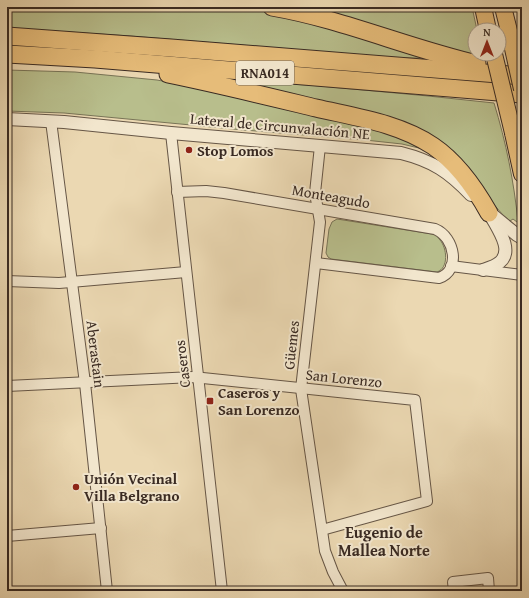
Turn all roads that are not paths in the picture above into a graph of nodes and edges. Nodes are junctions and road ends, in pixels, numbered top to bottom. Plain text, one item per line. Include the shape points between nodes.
1 (272, 7) edge
2 (483, 7) edge
3 (503, 7) edge
4 (486, 22) edge
5 (7, 36) edge
6 (511, 40) junction
7 (7, 54) edge
8 (56, 57) junction
9 (7, 60) edge
10 (95, 60) junction
11 (496, 62) edge
12 (522, 68) edge
13 (522, 75) edge
14 (457, 88) junction
15 (522, 89) edge
16 (522, 94) edge
17 (522, 98) edge
18 (7, 119) edge
19 (51, 121) junction
20 (171, 134) junction
21 (320, 146) junction
22 (522, 174) edge
23 (177, 192) junction
24 (318, 209) junction
25 (489, 213) junction
26 (522, 238) edge
27 (316, 263) junction
28 (451, 266) junction
29 (483, 270) junction
30 (186, 272) junction
31 (522, 275) edge
32 (7, 281) edge
33 (72, 282) junction
34 (199, 377) junction
35 (85, 383) junction
36 (7, 386) edge
37 (302, 388) junction
38 (101, 528) junction
39 (322, 530) junction
40 (7, 536) edge
41 (453, 587) edge
42 (107, 591) edge
43 (222, 591) edge
44 (343, 591) edge
45 (489, 591) edge

1 - 13 highway via 329,21 432,53
2 - 4 highway
3 - 6 highway
5 - 13 highway, RNA014
6 - 12 highway, bridge
6 - 15 highway, bridge
7 - 8 highway, RNA014
8 - 9 highway
8 - 10 highway, RNA014
10 - 14 highway, RNA014
10 - 25 highway via 257,94 400,129 433,146 447,157 470,181
11 - 22 highway, bridge
14 - 16 highway, RNA014
14 - 17 highway
18 - 19 street, Lateral de Circunvalación NE
19 - 20 street, Lateral de Circunvalación NE
19 - 33 street, Aberastain
20 - 21 street, Lateral de Circunvalación NE
20 - 23 street, Caseros
21 - 24 street, Güemes via 315,193
21 - 25 street, Lateral de Circunvalación NE via 392,151 424,160 448,173
23 - 24 street, Monteagudo via 217,192
23 - 30 street, Caseros
24 - 27 street, Güemes via 320,222
24 - 28 street, Monteagudo via 435,229 444,234 451,244
25 - 26 street, Lateral de Circunvalación NE
25 - 29 street via 504,241 506,252 500,262
27 - 28 street via 439,278 446,274
27 - 37 street, Güemes
28 - 29 street
29 - 31 street
30 - 33 street
30 - 34 street, Caseros
32 - 33 street
33 - 35 street, Aberastain
34 - 35 street, San Lorenzo
34 - 37 street, San Lorenzo
34 - 43 street, Caseros
35 - 36 street, San Lorenzo
35 - 38 street, Aberastain
37 - 39 street, Güemes
37 - 39 street, San Lorenzo via 415,400 427,501
38 - 40 street
38 - 42 street, Aberastain
39 - 44 street, Güemes via 327,558
41 - 45 street via 488,578

